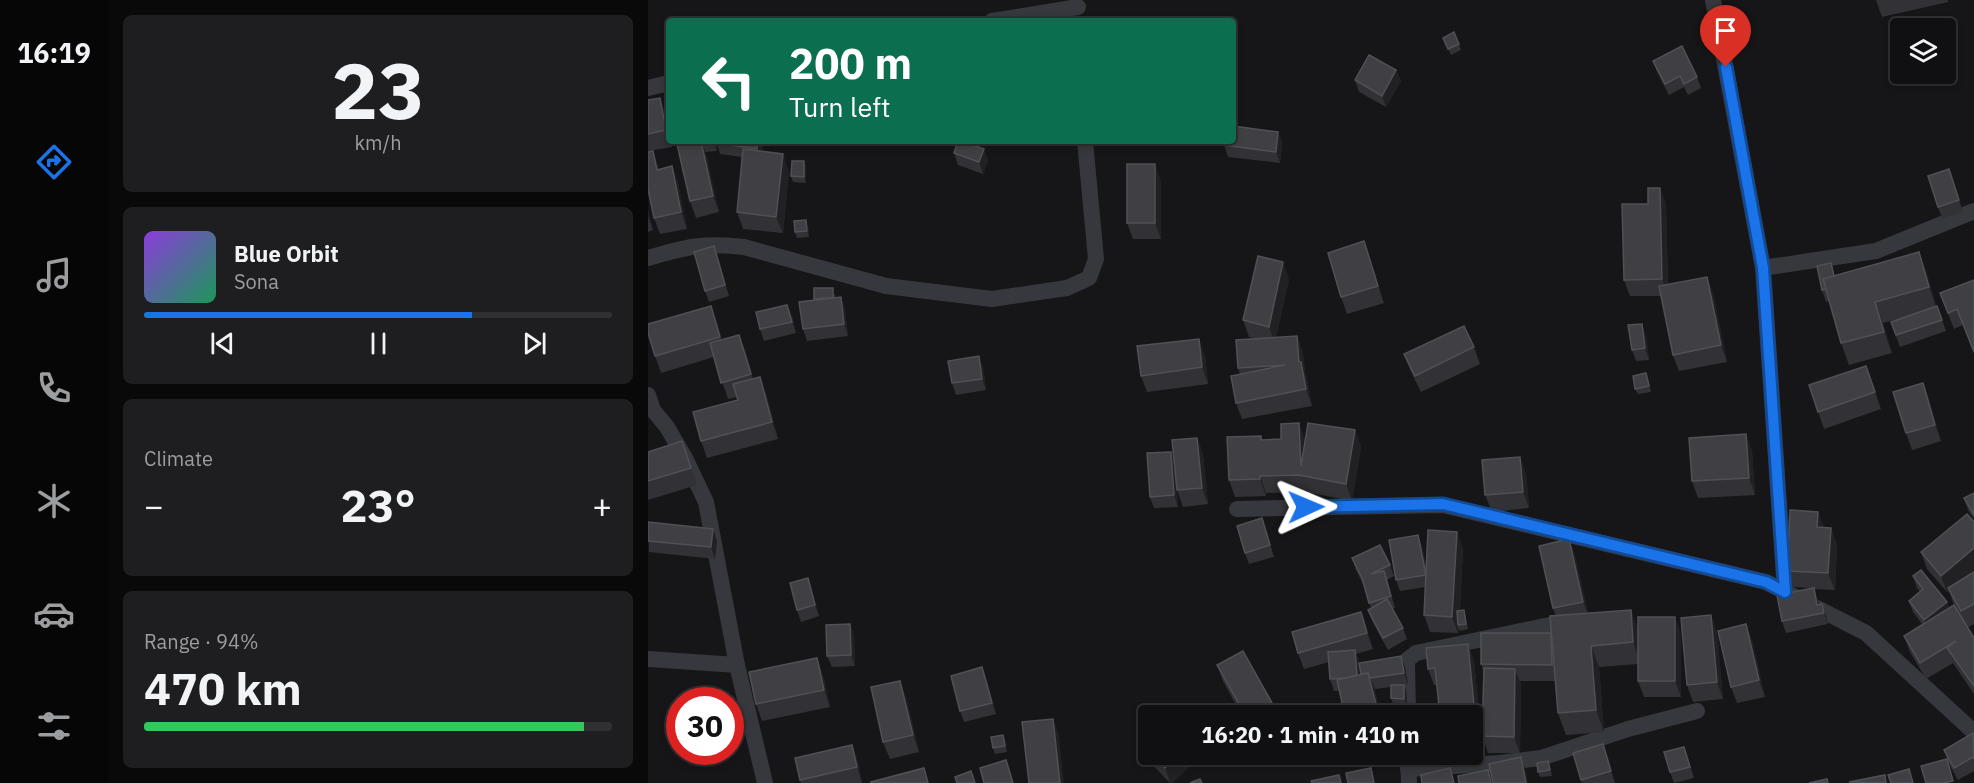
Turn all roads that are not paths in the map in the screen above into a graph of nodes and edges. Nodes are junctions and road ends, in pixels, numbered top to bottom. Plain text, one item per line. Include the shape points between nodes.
1 (1713, 0) edge
2 (1078, 9) edge
3 (1014, 18) edge
4 (666, 84) edge
5 (648, 88) edge
6 (1084, 144) edge
7 (1974, 211) edge
8 (648, 258) edge
9 (1763, 268) junction
10 (648, 395) edge
11 (1237, 509) dead end
12 (1785, 592) junction
13 (1559, 623) edge
14 (648, 659) edge
15 (737, 665) junction
16 (1408, 705) edge
17 (1697, 711) dead end
18 (1974, 732) edge
19 (1408, 769) edge
20 (765, 783) edge

1 - 9 street
2 - 3 street
4 - 5 street
6 - 8 street via 1096,259 1089,278 1067,288 992,299 886,286 721,244 692,245
7 - 9 street via 1876,251
9 - 12 street
10 - 15 street via 706,502
11 - 12 street via 1443,504 1766,582
12 - 18 street via 1866,633
13 - 16 street via 1416,653 1407,660
14 - 15 street
15 - 20 street
17 - 19 street via 1541,758

